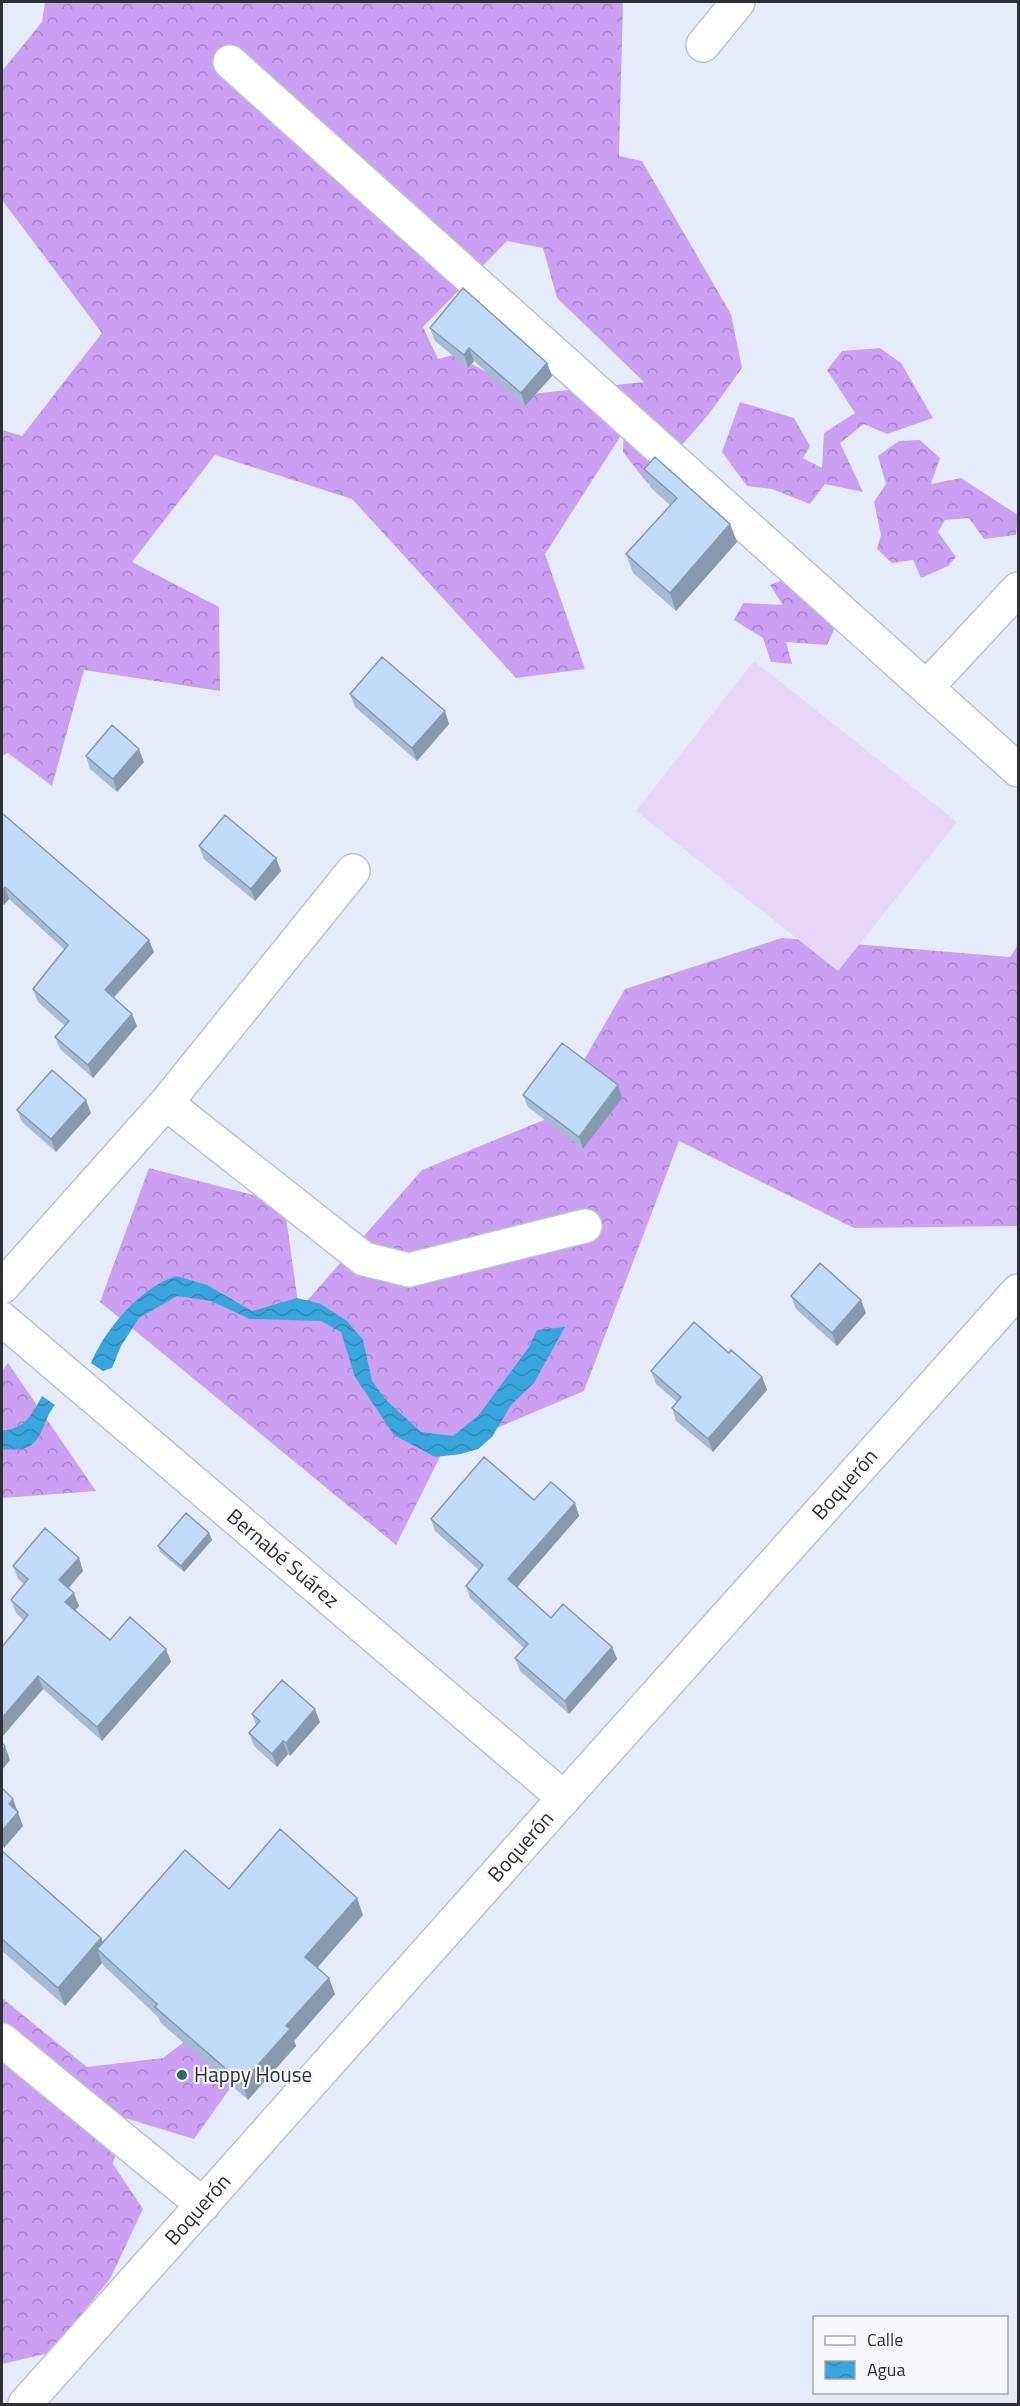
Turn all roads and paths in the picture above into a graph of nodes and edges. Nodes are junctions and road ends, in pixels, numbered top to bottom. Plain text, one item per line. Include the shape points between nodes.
1 (738, 2) edge
2 (703, 45) dead end
3 (230, 62) dead end
4 (1018, 590) edge
5 (927, 687) junction
6 (1018, 770) edge
7 (353, 871) dead end
8 (166, 1103) junction
9 (585, 1226) dead end
10 (2, 1287) edge
11 (1018, 1291) edge
12 (2, 1319) edge
13 (564, 1798) junction
14 (2, 2040) edge
15 (203, 2205) junction
16 (25, 2404) edge

1 - 2 street
3 - 5 street
4 - 5 street
5 - 6 street
7 - 8 street
8 - 9 street via 364,1260 409,1270
8 - 10 street
11 - 13 street, Boquerón
12 - 13 street, Bernabé Suárez
13 - 15 street, Boquerón
14 - 15 street
15 - 16 street, Boquerón

